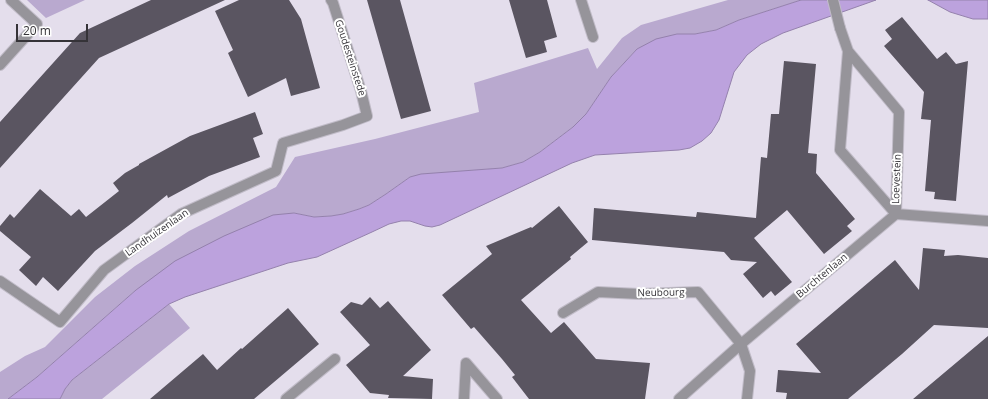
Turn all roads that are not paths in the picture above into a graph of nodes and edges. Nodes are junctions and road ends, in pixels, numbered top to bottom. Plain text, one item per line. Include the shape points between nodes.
1 (11, 0) edge
2 (331, 0) edge
3 (581, 0) edge
4 (832, 0) edge
5 (593, 37) dead end
6 (848, 51) junction
7 (0, 65) edge
8 (368, 116) joint
9 (896, 214) junction
10 (988, 221) edge
11 (0, 281) edge
12 (563, 313) dead end
13 (741, 344) junction
14 (335, 359) dead end
15 (286, 399) edge
16 (464, 399) edge
17 (497, 399) edge
18 (678, 399) edge
19 (747, 399) edge

1 - 7 street via 37,24
2 - 8 street, Goudesteinstede
3 - 5 street
4 - 6 street, Loevestein
6 - 9 street, Loevestein via 899,112
6 - 9 street, Loevestein via 840,150
8 - 11 street, Landhuizenlaan via 283,143 276,171 182,214 104,270 60,322
9 - 10 street
9 - 13 street, Burchtenlaan
12 - 13 street, Neubourg via 598,292 698,292
13 - 18 street, Burchtenlaan
13 - 19 street via 750,371
14 - 15 street
16 - 17 street via 466,363

